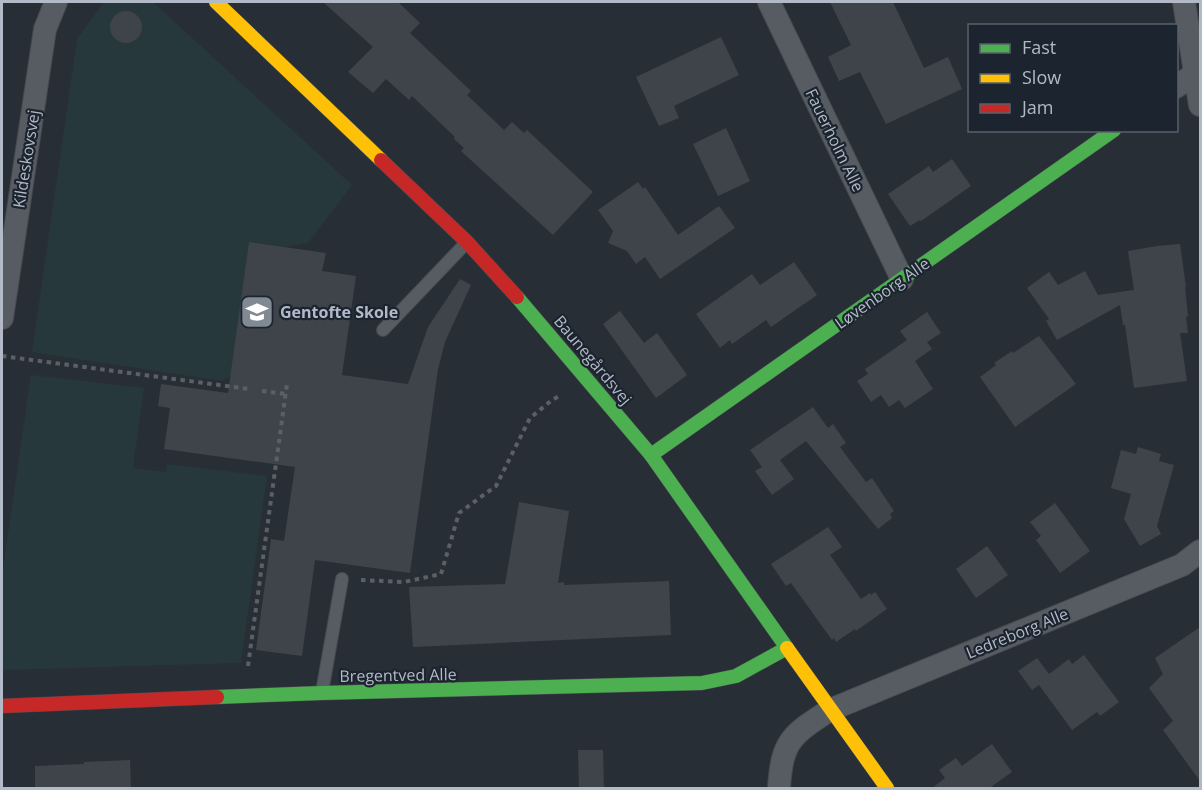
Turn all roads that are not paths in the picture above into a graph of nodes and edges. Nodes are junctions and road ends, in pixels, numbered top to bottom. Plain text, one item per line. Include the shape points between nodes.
1 (56, 2) edge
2 (216, 2) edge
3 (768, 2) edge
4 (1184, 2) edge
5 (1196, 73) junction
6 (1178, 86) edge
7 (1200, 105) edge
8 (1111, 132) edge
9 (467, 242) junction
10 (902, 279) junction
11 (2, 318) edge
12 (382, 330) dead end
13 (651, 455) junction
14 (1200, 550) edge
15 (342, 579) road end
16 (787, 648) junction
17 (322, 693) junction
18 (2, 706) edge
19 (830, 710) junction
20 (779, 789) edge
21 (887, 789) edge

1 - 11 street, Kildeskovsvej via 45,29
2 - 9 street, Baunegårdsvej
3 - 10 street, Fauerholm Alle
4 - 5 street
5 - 6 street
5 - 7 street
8 - 10 street, Løvenborg Alle
9 - 12 lane
9 - 13 street, Baunegårdsvej
10 - 13 street, Løvenborg Alle
13 - 16 street, Baunegårdsvej
14 - 19 street, Ledreborg Alle via 1182,565
15 - 17 lane
16 - 17 street, Bregentved Alle via 736,676 702,683
16 - 19 street, Baunegårdsvej
17 - 18 street, Bregentved Alle
19 - 20 street, Ledreborg Alle via 799,730 785,748
19 - 21 street, Baunegårdsvej

